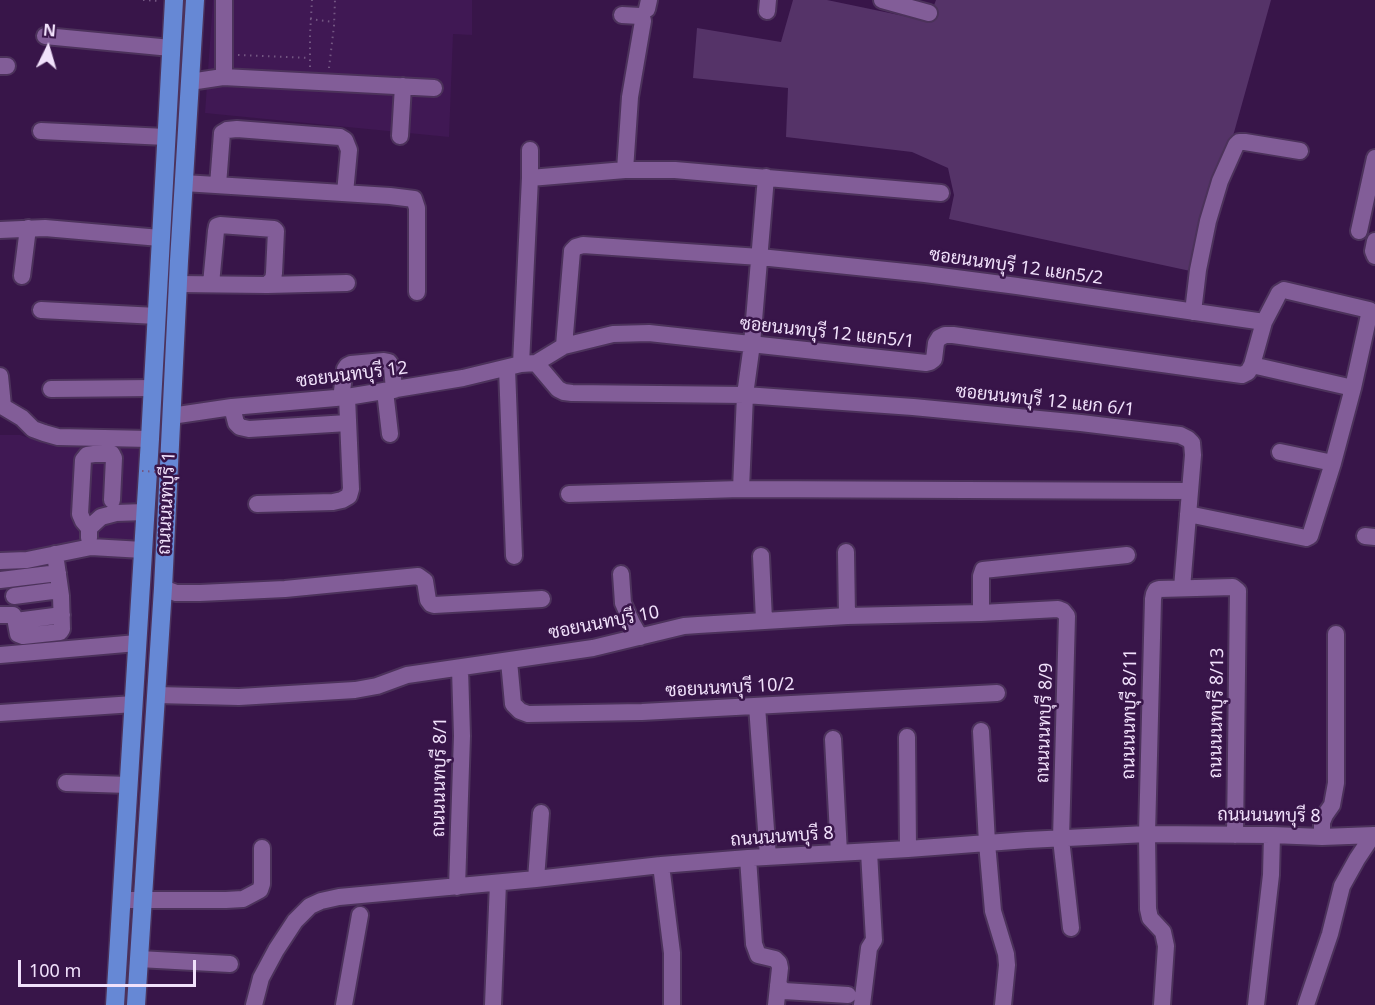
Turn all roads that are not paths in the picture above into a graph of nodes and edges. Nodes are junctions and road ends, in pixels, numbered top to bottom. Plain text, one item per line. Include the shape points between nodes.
1 (174, 0) edge
2 (195, 0) edge
3 (224, 0) edge
4 (882, 0) edge
5 (929, 13) dead end
6 (622, 15) dead end
7 (45, 36) dead end
8 (171, 48) junction
9 (223, 77) junction
10 (190, 82) junction
11 (403, 86) junction
12 (434, 88) dead end
13 (41, 131) dead end
14 (400, 136) dead end
15 (166, 137) junction
16 (530, 150) dead end
17 (1300, 151) dead end
18 (1375, 158) edge
19 (625, 170) junction
20 (766, 177) junction
21 (530, 178) junction
22 (184, 183) junction
23 (218, 185) junction
24 (345, 193) junction
25 (941, 193) dead end
26 (28, 228) junction
27 (0, 230) edge
28 (1359, 231) dead end
29 (160, 238) junction
30 (1375, 241) edge
31 (1375, 256) edge
32 (760, 257) junction
33 (22, 276) dead end
34 (348, 283) dead end
35 (178, 284) junction
36 (211, 284) junction
37 (267, 285) junction
38 (417, 292) dead end
39 (41, 310) dead end
40 (1193, 312) junction
41 (157, 316) junction
42 (1264, 322) junction
43 (752, 344) junction
44 (564, 346) junction
45 (522, 365) junction
46 (1247, 370) junction
47 (0, 376) edge
48 (1353, 387) junction
49 (153, 388) junction
50 (51, 389) dead end
51 (390, 391) junction
52 (745, 395) junction
53 (344, 397) junction
54 (2, 405) edge
55 (232, 407) junction
56 (171, 416) junction
57 (348, 423) junction
58 (390, 434) dead end
59 (150, 439) junction
60 (1280, 452) dead end
61 (1332, 463) junction
62 (741, 489) junction
63 (1190, 491) junction
64 (569, 494) dead end
65 (112, 500) dead end
66 (256, 504) dead end
67 (145, 512) junction
68 (1188, 514) junction
69 (89, 528) junction
70 (91, 547) junction
71 (143, 550) junction
72 (846, 552) dead end
73 (55, 554) junction
74 (1127, 555) dead end
75 (514, 556) dead end
76 (761, 556) dead end
77 (0, 561) edge
78 (621, 574) dead end
79 (7, 579) edge
80 (59, 581) junction
81 (163, 588) junction
82 (1182, 588) junction
83 (14, 596) junction
84 (542, 599) dead end
85 (1063, 611) joint
86 (981, 613) junction
87 (847, 616) junction
88 (10, 618) edge
89 (764, 620) junction
90 (1336, 634) dead end
91 (640, 637) junction
92 (137, 643) junction
93 (0, 655) edge
94 (509, 661) junction
95 (460, 668) junction
96 (997, 693) dead end
97 (156, 694) junction
98 (134, 704) junction
99 (757, 706) junction
100 (0, 713) edge
101 (981, 731) dead end
102 (907, 736) dead end
103 (833, 739) dead end
104 (66, 783) dead end
105 (129, 785) junction
106 (541, 813) dead end
107 (1147, 834) junction
108 (1235, 835) junction
109 (1272, 835) junction
110 (1374, 835) edge
111 (1322, 837) junction
112 (1061, 839) junction
113 (987, 843) junction
114 (262, 848) dead end
115 (908, 849) junction
116 (869, 852) junction
117 (839, 853) junction
118 (768, 857) junction
119 (748, 858) junction
120 (661, 865) junction
121 (536, 879) junction
122 (498, 883) junction
123 (457, 887) junction
124 (122, 900) junction
125 (143, 902) junction
126 (360, 915) dead end
127 (1071, 928) dead end
128 (139, 959) junction
129 (230, 964) dead end
130 (778, 985) junction
131 (848, 995) dead end
132 (115, 1005) edge
133 (136, 1005) edge
134 (254, 1005) edge
135 (344, 1005) edge
136 (493, 1005) edge
137 (672, 1005) edge
138 (776, 1005) edge
139 (862, 1005) edge
140 (1003, 1005) edge
141 (1162, 1005) edge
142 (1256, 1005) edge
143 (1306, 1005) edge

1 - 8 main road, ถนนนนทบุรี 1
2 - 10 main road, ถนนนนทบุรี 1
3 - 9 street
4 - 5 street
6 - 19 street via 640,16 643,21 630,97
7 - 8 street
8 - 15 main road, ถนนนนทบุรี 1
9 - 10 street
9 - 11 street
10 - 22 main road, ถนนนนทบุรี 1
11 - 12 street
11 - 14 street
13 - 15 street
15 - 29 main road, ถนนนนทบุรี 1
16 - 21 street
17 - 40 street via 1245,142 1236,145 1208,221
18 - 28 street
19 - 20 street
19 - 21 street
20 - 25 street
20 - 32 street
21 - 45 street
22 - 23 street
22 - 35 main road, ถนนนนทบุรี 1
23 - 24 street
23 - 24 street via 222,133 237,129 340,137 349,150
24 - 38 street via 414,199
26 - 27 street
26 - 29 street
26 - 33 street
29 - 41 main road, ถนนนนทบุรี 1
30 - 31 street
32 - 40 street, ซอยนนทบุรี 12 แยก5/2 via 956,278
32 - 43 street
32 - 44 street, ซอยนนทบุรี 12 แยก5/2 via 576,247 572,251
34 - 37 street
35 - 36 street
35 - 56 main road, ถนนนนทบุรี 1
36 - 37 street
36 - 37 street via 216,231 220,225 276,231 274,273
39 - 41 street
40 - 42 street, ซอยนนทบุรี 12 แยก5/2
41 - 49 main road, ถนนนนทบุรี 1
42 - 46 street
42 - 48 street via 1284,290 1366,309 1370,312
43 - 44 street, ซอยนนทบุรี 12 แยก5/1 via 649,333 613,334
43 - 46 street, ซอยนนทบุรี 12 แยก5/1 via 926,363 934,359 939,338 953,335
43 - 52 street
44 - 45 street, ซอยนนทบุรี 12 แยก5/1
45 - 51 street, ซอยนนทบุรี 12
45 - 52 street via 564,392
45 - 75 street
46 - 48 street
47 - 54 street
48 - 61 street
49 - 50 street
49 - 59 main road, ถนนนนทบุรี 1
51 - 53 street, ซอยนนทบุรี 12
51 - 53 street via 389,362 351,364 345,369
51 - 58 street
52 - 62 street
52 - 63 street, ซอยนนทบุรี 12 แยก 6/1 via 913,407 1180,435 1192,443
53 - 55 street, ซอยนนทบุรี 12
53 - 57 street
54 - 59 street via 44,433
55 - 56 street, ซอยนนทบุรี 12
55 - 57 street via 236,423 249,429
56 - 81 main road, ถนนนนทบุรี 1
57 - 66 street via 349,496 333,502
59 - 67 main road, ถนนนนทบุรี 1
60 - 61 street
61 - 68 street via 1312,534 1306,538
62 - 63 street
62 - 64 street
63 - 68 street, ซอยนนทบุรี 12 แยก 6/1
65 - 69 street via 112,454 87,455 83,460 80,514
67 - 69 street via 101,517
67 - 71 main road, ถนนนนทบุรี 1
68 - 82 street, ซอยนนทบุรี 12 แยก 6/1
69 - 70 street
70 - 71 street
70 - 73 street
71 - 92 main road, ถนนนนทบุรี 1
72 - 87 street
73 - 77 street
73 - 80 street
74 - 86 street via 983,570
76 - 89 street
78 - 91 street via 623,603
79 - 80 street
79 - 83 street
80 - 83 street
80 - 88 street via 62,615
81 - 84 street via 200,593 274,590 418,576 425,581 428,600 434,605
81 - 97 main road, ถนนนนทบุรี 1
82 - 107 street, ถนนนนทบุรี 8/11 via 1160,589 1154,594
82 - 108 street, ถนนนนทบุรี 8/13 via 1233,586 1238,591
83 - 88 street
85 - 86 street, ซอยนนทบุรี 10
85 - 112 street, ถนนนนทบุรี 8/9 via 1067,616
86 - 87 street, ซอยนนทบุรี 10
87 - 89 street, ซอยนนทบุรี 10
89 - 91 street, ซอยนนทบุรี 10 via 684,626
90 - 111 street via 1336,783 1332,805 1322,822
91 - 94 street, ซอยนนทบุรี 10
92 - 93 street
92 - 98 main road, ถนนนนทบุรี 1
94 - 95 street, ซอยนนทบุรี 10
94 - 99 street, ซอยนนทบุรี 10/2 via 513,704 526,714
95 - 97 street, ซอยนนทบุรี 10 via 406,675 355,690 239,697
95 - 123 street, ถนนนนทบุรี 8/1
96 - 99 street, ซอยนนทบุรี 10/2
97 - 125 main road, ถนนนนทบุรี 1
98 - 100 street
98 - 105 main road, ถนนนนทบุรี 1
99 - 118 street
101 - 113 street
102 - 115 street
103 - 117 street
104 - 105 street
105 - 124 main road, ถนนนนทบุรี 1
106 - 121 street
107 - 108 street, ถนนนนทบุรี 8
107 - 112 street, ถนนนนทบุรี 8
107 - 141 street, ถนนนนทบุรี 8/11 via 1148,909 1150,918 1163,932 1166,946
108 - 109 street, ถนนนนทบุรี 8
109 - 111 street, ถนนนนทบุรี 8
109 - 142 street
110 - 111 street, ถนนนนทบุรี 8
110 - 143 street via 1342,886
112 - 113 street, ถนนนนทบุรี 8
112 - 127 street, ถนนนนทบุรี 8/9
113 - 115 street, ถนนนนทบุรี 8
113 - 140 street via 993,911 1006,954
114 - 125 street via 260,890 243,899
115 - 116 street, ถนนนนทบุรี 8
116 - 117 street, ถนนนนทบุรี 8
116 - 139 street via 874,940 869,948
117 - 118 street, ถนนนนทบุรี 8
118 - 119 street, ถนนนนทบุรี 8
119 - 120 street, ถนนนนทบุรี 8
119 - 130 street via 754,945 758,956 779,963
120 - 121 street, ถนนนนทบุรี 8
120 - 137 street via 672,953
121 - 122 street, ถนนนนทบุรี 8
122 - 123 street, ถนนนนทบุรี 8
122 - 136 street
123 - 134 street, ถนนนนทบุรี 8 via 339,897 310,906 276,950 261,978
124 - 125 street
124 - 132 main road, ถนนนนทบุรี 1
125 - 128 main road, ถนนนนทบุรี 1
126 - 135 street
128 - 129 street
128 - 133 main road, ถนนนนทบุรี 1
130 - 131 street via 784,991
130 - 138 street

